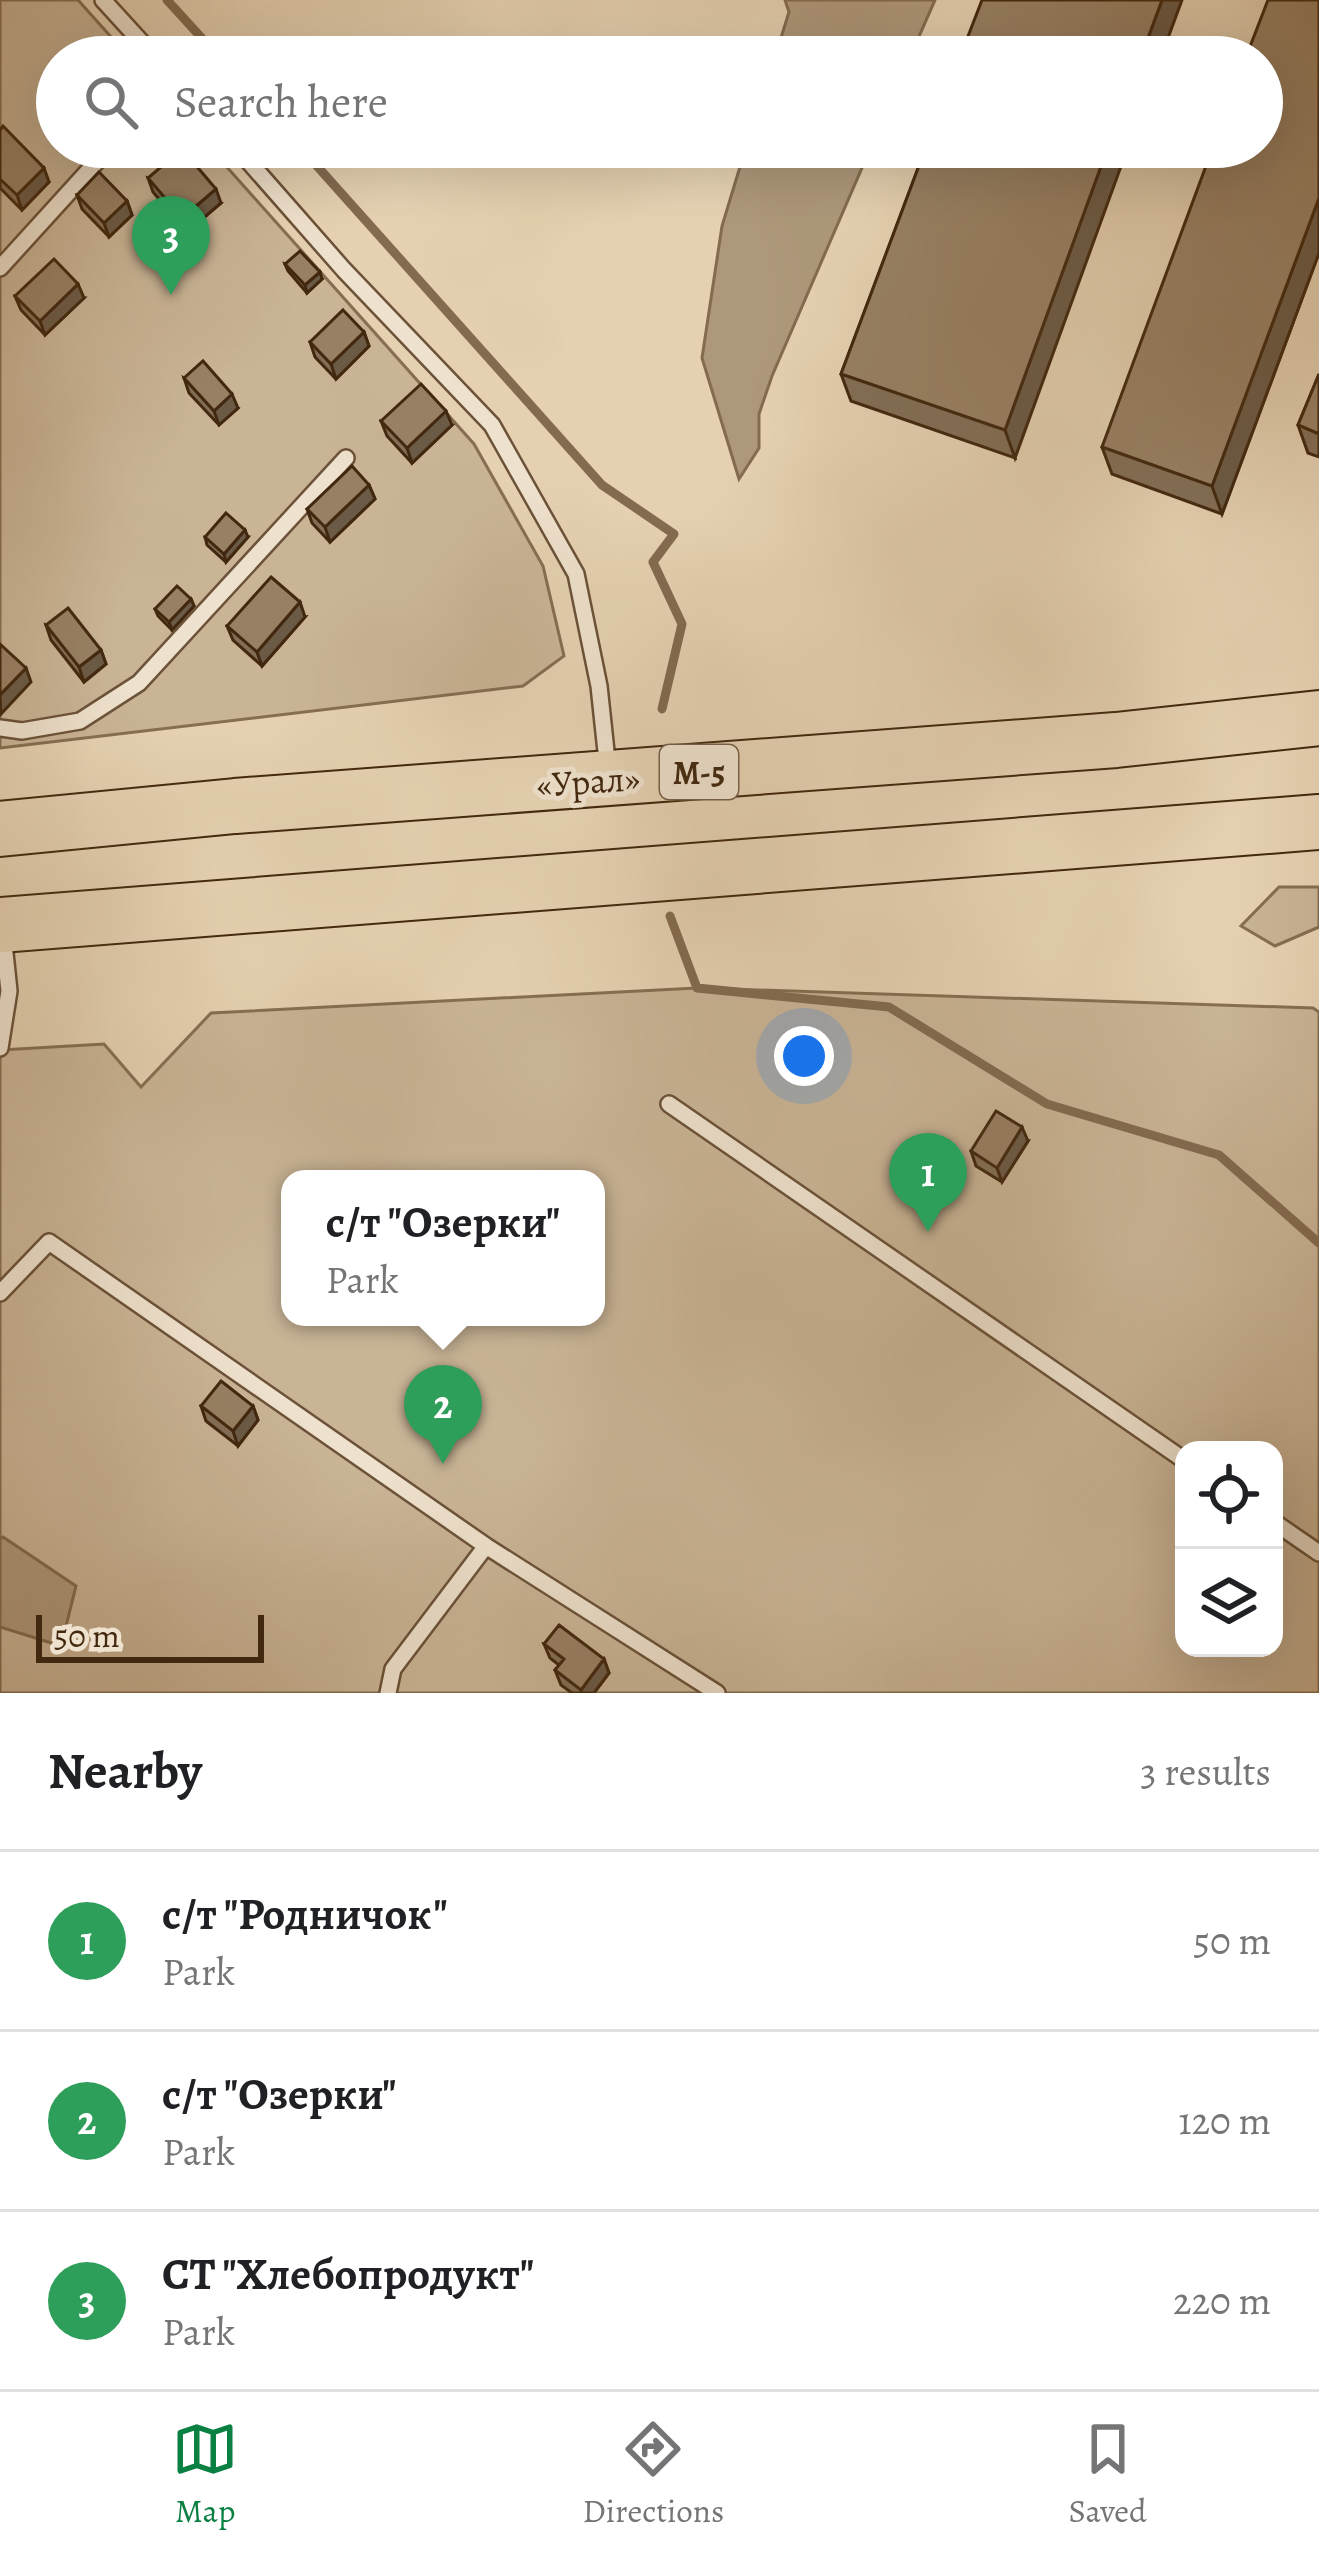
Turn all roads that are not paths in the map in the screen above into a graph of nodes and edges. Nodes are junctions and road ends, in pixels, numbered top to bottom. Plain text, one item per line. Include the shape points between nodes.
1 (103, 0) edge
2 (136, 36) edge
3 (91, 168) edge
4 (255, 168) edge
5 (0, 268) edge
6 (346, 458) dead end
7 (1319, 718) edge
8 (0, 728) edge
9 (609, 779) junction
10 (1319, 822) edge
11 (0, 829) edge
12 (1, 925) edge
13 (0, 1048) edge
14 (669, 1104) dead end
15 (0, 1293) edge
16 (1175, 1454) edge
17 (1283, 1528) edge
18 (486, 1546) junction
19 (1319, 1553) edge
20 (388, 1693) edge
21 (717, 1693) edge

1 - 2 lane
3 - 5 lane
4 - 9 lane via 492,425 576,574
6 - 8 lane via 139,683 80,721
7 - 9 highway, «Урал» / М-5
9 - 11 highway, «Урал» / М-5
10 - 12 highway
12 - 13 lane via 10,991
14 - 16 lane
15 - 18 lane via 49,1242
17 - 19 lane
18 - 20 lane via 393,1670
18 - 21 lane

